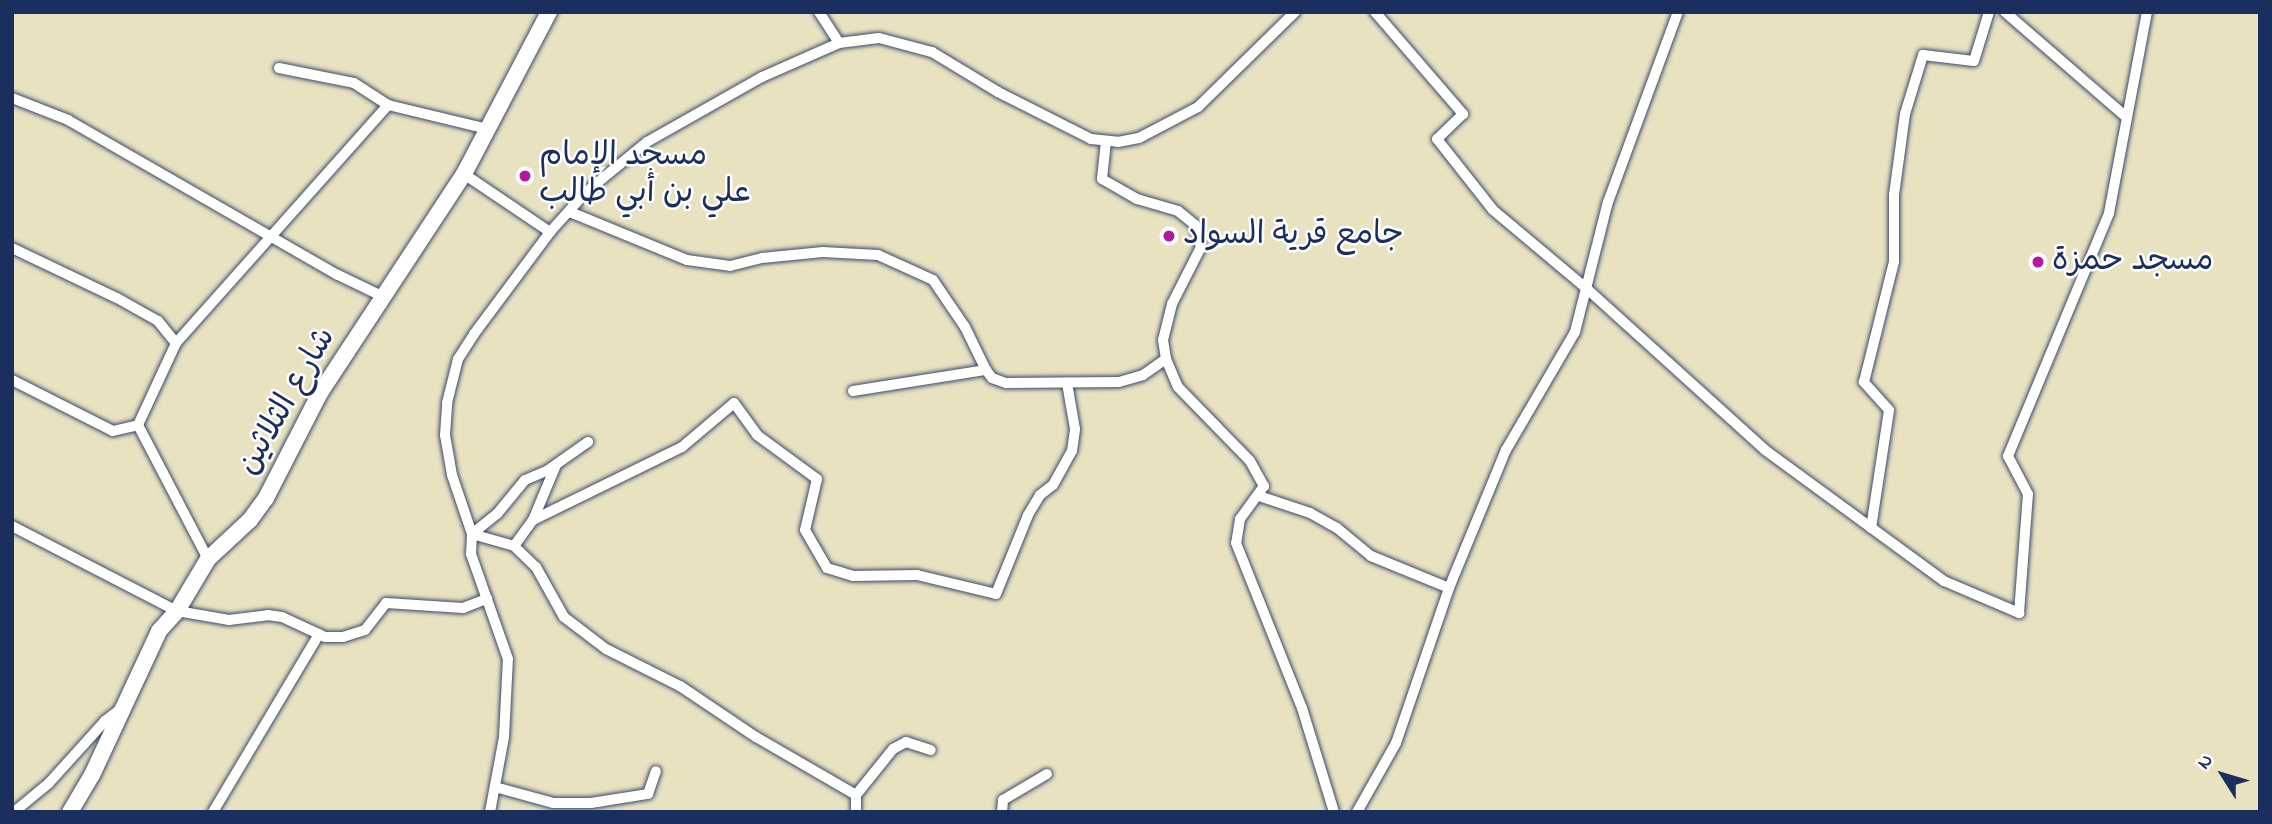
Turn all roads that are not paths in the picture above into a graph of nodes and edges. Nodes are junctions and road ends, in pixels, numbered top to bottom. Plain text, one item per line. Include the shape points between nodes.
1 (548, 12) edge
2 (819, 12) edge
3 (1295, 12) edge
4 (1375, 12) edge
5 (1678, 12) edge
6 (1989, 12) edge
7 (2005, 12) edge
8 (2147, 12) edge
9 (839, 43) junction
10 (279, 68) dead end
11 (12, 98) edge
12 (388, 105) junction
13 (2126, 116) junction
14 (488, 130) junction
15 (1106, 141) junction
16 (464, 174) junction
17 (570, 212) junction
18 (550, 232) junction
19 (272, 237) junction
20 (12, 248) edge
21 (1586, 288) junction
22 (384, 297) junction
23 (176, 343) junction
24 (1166, 359) junction
25 (986, 370) junction
26 (12, 380) edge
27 (1067, 383) junction
28 (853, 391) dead end
29 (138, 425) junction
30 (588, 442) dead end
31 (556, 465) junction
32 (1259, 496) junction
33 (533, 520) junction
34 (12, 526) edge
35 (1871, 527) junction
36 (472, 534) junction
37 (514, 546) junction
38 (208, 559) junction
39 (1449, 588) junction
40 (487, 599) junction
41 (177, 611) junction
42 (319, 634) junction
43 (124, 706) junction
44 (931, 750) dead end
45 (656, 771) dead end
46 (1047, 774) dead end
47 (495, 787) junction
48 (856, 795) junction
49 (14, 812) edge
50 (70, 812) edge
51 (213, 812) edge
52 (490, 812) edge
53 (856, 812) edge
54 (1002, 812) edge
55 (1334, 812) edge
56 (1357, 812) edge

1 - 14 street, شارع الثلاثين
2 - 9 street
3 - 15 street via 1198,107 1139,138
4 - 21 street via 1462,114 1437,139 1493,210
5 - 21 street via 1608,201
6 - 35 street via 1974,61 1923,55 1905,114 1894,195 1894,262 1864,382 1889,410
7 - 13 street
8 - 13 street
9 - 15 street via 879,38 932,52 1010,98 1091,139
9 - 17 street via 762,77 647,142 586,192
10 - 12 street via 354,83
11 - 19 street via 68,120
12 - 14 street
12 - 19 street
13 - 35 street via 2109,213 2008,456 2028,494 2019,614 1944,582
14 - 16 street, شارع الثلاثين
15 - 24 street via 1102,179 1137,199 1178,211 1195,225 1201,247 1172,304 1163,340
16 - 18 street
16 - 22 street, شارع الثلاثين
17 - 18 street
17 - 25 street via 687,260 730,266 823,252 878,255 933,280 965,327
18 - 36 street via 458,359 446,403 445,435 452,475
19 - 22 street
19 - 23 street
20 - 23 street via 158,321
21 - 35 street via 1765,450
21 - 39 street via 1575,332 1506,450
22 - 38 street, شارع الثلاثين via 308,412 266,498 250,520
23 - 29 street
24 - 27 street via 1143,375 1119,382
24 - 32 street via 1178,387 1250,461 1264,485
25 - 27 street via 1006,383
25 - 28 street
26 - 29 street via 113,431
27 - 33 street via 1075,429 1072,451 1053,485 1040,495 1028,515 996,594 917,575 853,576 827,568 805,530 817,479 757,435 734,404 682,447
29 - 38 street
30 - 31 street
31 - 33 street
31 - 36 street via 525,480 497,514
32 - 39 street via 1310,513 1371,555
32 - 55 street via 1240,519 1236,543 1302,708
33 - 37 street
34 - 41 street
36 - 37 street
36 - 40 street via 471,554
37 - 48 street via 536,567 564,617 606,649 680,686
38 - 41 street, شارع الثلاثين
39 - 56 street via 1396,743
40 - 42 street via 463,608 386,603 365,630 343,637
40 - 47 street via 508,659 508,706
41 - 42 street via 229,620 282,617
41 - 43 street, شارع الثلاثين via 159,631
42 - 51 street
43 - 49 street
43 - 50 street, شارع الثلاثين
44 - 48 street via 906,742 893,749
45 - 47 street via 648,794 591,803 553,803
46 - 54 street via 1003,800
47 - 52 street
48 - 53 street

